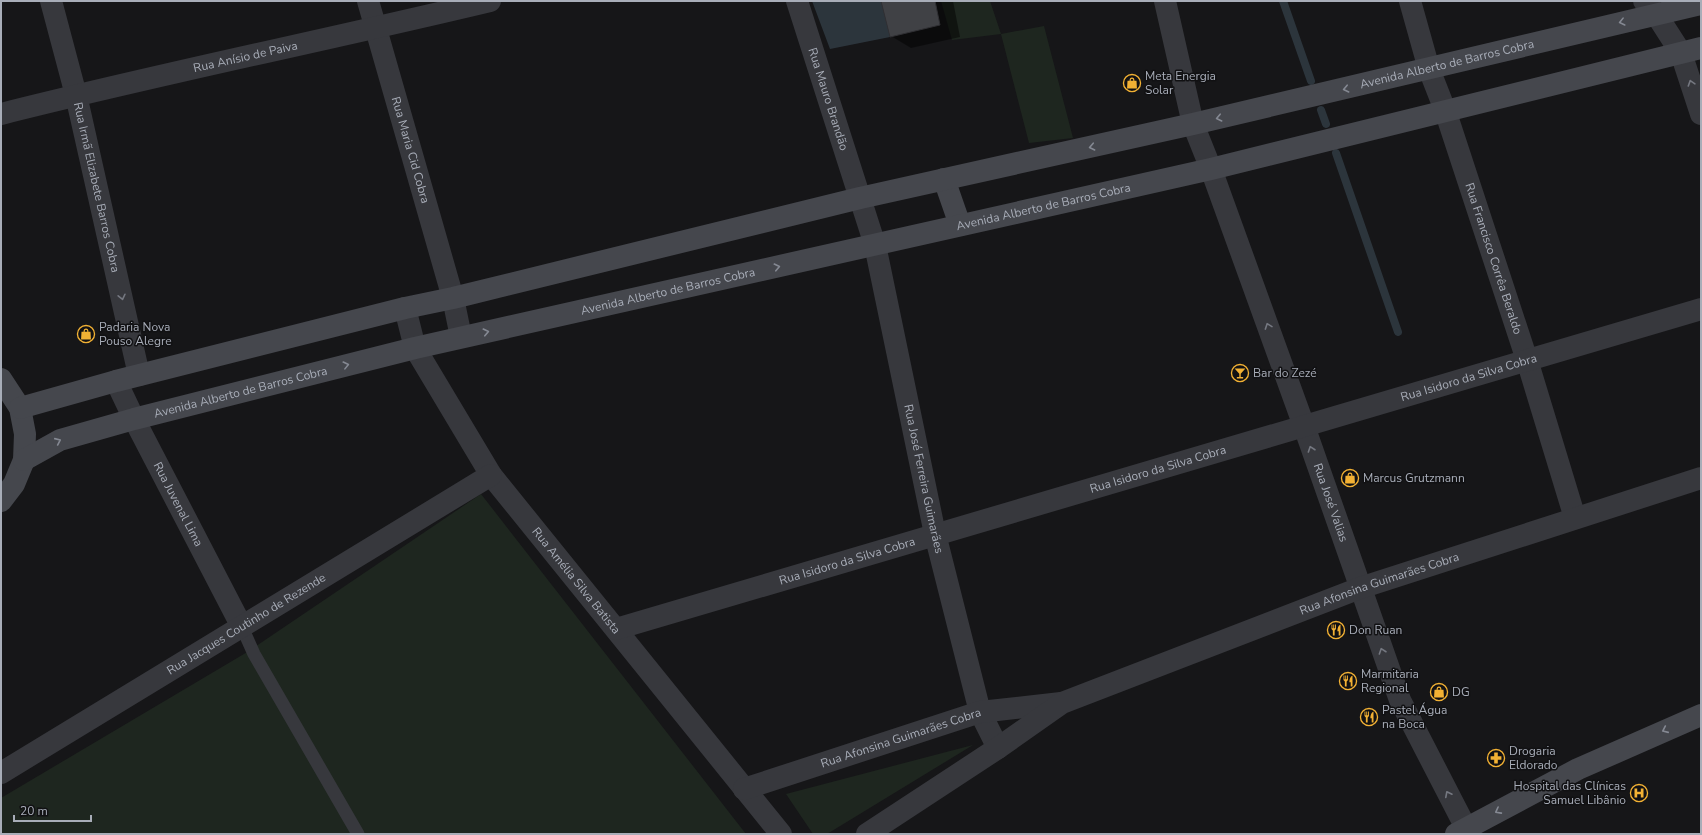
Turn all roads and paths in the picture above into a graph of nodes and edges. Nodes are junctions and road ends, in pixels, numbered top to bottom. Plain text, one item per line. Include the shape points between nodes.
1 (52, 1) edge
2 (368, 1) edge
3 (490, 1) edge
4 (797, 1) edge
5 (1165, 1) edge
6 (1410, 1) edge
7 (1701, 4) edge
8 (1650, 8) edge
9 (376, 28) junction
10 (1691, 50) edge
11 (1430, 69) junction
12 (76, 95) junction
13 (1445, 110) junction
14 (1, 114) edge
15 (1701, 114) edge
16 (1193, 124) junction
17 (1211, 169) junction
18 (944, 179) junction
19 (860, 198) junction
20 (960, 225) junction
21 (875, 244) junction
22 (453, 298) junction
23 (405, 308) junction
24 (1701, 309) edge
25 (461, 337) junction
26 (415, 348) junction
27 (1527, 360) junction
28 (140, 375) junction
29 (1, 379) edge
30 (116, 381) junction
31 (20, 408) junction
32 (134, 419) junction
33 (1304, 426) junction
34 (24, 460) junction
35 (491, 475) junction
36 (1701, 478) edge
37 (1, 501) edge
38 (1575, 518) junction
39 (936, 534) junction
40 (1360, 588) junction
41 (242, 627) junction
42 (616, 629) junction
43 (1062, 703) junction
44 (980, 712) junction
45 (1701, 715) edge
46 (998, 748) junction
47 (1, 773) edge
48 (744, 789) junction
49 (1461, 831) edge
50 (358, 834) edge
51 (781, 834) edge
52 (867, 834) edge

1 - 12 street, Rua Irmã Elizabete Barros Cobra
2 - 9 street, Rua Maria Cid Cobra
3 - 9 street, Rua Anísio de Paiva
4 - 19 street, Rua Mauro Brandão
5 - 16 street
6 - 11 street, Rua Francisco Corrêa Beraldo
7 - 8 street, Avenida Alberto de Barros Cobra
8 - 10 street
8 -> 11 street, Avenida Alberto de Barros Cobra
9 - 12 street, Rua Anísio de Paiva
9 - 22 street, Rua Maria Cid Cobra
10 - 13 street, Avenida Alberto de Barros Cobra
15 -> 10 street
11 - 13 street, Rua Francisco Corrêa Beraldo
11 -> 16 street, Avenida Alberto de Barros Cobra
12 - 14 street, Rua Anísio de Paiva
12 -> 28 street, Rua Irmã Elizabete Barros Cobra
13 - 17 street, Avenida Alberto de Barros Cobra
13 - 27 street, Rua Francisco Corrêa Beraldo
16 - 17 street
16 -> 18 street, Avenida Alberto de Barros Cobra
17 - 20 street, Avenida Alberto de Barros Cobra
33 -> 17 street, Rua José Valias
18 - 19 street, Avenida Alberto de Barros Cobra
18 - 20 street
19 - 21 street
19 - 22 street, Avenida Alberto de Barros Cobra
20 - 21 street, Avenida Alberto de Barros Cobra
25 -> 21 street, Avenida Alberto de Barros Cobra
21 - 39 street, Rua José Ferreira Guimarães
22 - 23 street, Avenida Alberto de Barros Cobra
22 - 25 street
23 - 26 street, Rua Amélia Silva Batista
23 - 28 street, Avenida Alberto de Barros Cobra
24 - 27 street, Rua Isidoro da Silva Cobra
25 - 26 street, Avenida Alberto de Barros Cobra
32 -> 26 street, Avenida Alberto de Barros Cobra
26 - 35 street, Rua Amélia Silva Batista
27 - 33 street, Rua Isidoro da Silva Cobra
27 - 38 street, Rua Francisco Corrêa Beraldo
28 - 30 street, Avenida Alberto de Barros Cobra
29 - 31 street
30 - 31 street, Avenida Alberto de Barros Cobra
30 - 32 street, Rua Juvenal Lima
31 - 34 street via 26,434
34 -> 32 street, Avenida Alberto de Barros Cobra via 60,440
32 - 41 street, Rua Juvenal Lima
33 - 39 street, Rua Isidoro da Silva Cobra
40 -> 33 street, Rua José Valias
34 - 37 street via 14,484
35 - 41 street, Rua Jacques Coutinho de Rezende
35 - 42 street, Rua Amélia Silva Batista
36 - 38 street, Rua Afonsina Guimarães Cobra
38 - 40 street, Rua Afonsina Guimarães Cobra
39 - 42 street, Rua Isidoro da Silva Cobra
39 - 44 street, Rua José Ferreira Guimarães
40 - 43 street, Rua Afonsina Guimarães Cobra
49 -> 40 street, Rua José Valias via 1400,700
41 - 47 street, Rua Jacques Coutinho de Rezende
41 - 50 lane via 254,654
42 - 48 street, Rua Amélia Silva Batista
43 - 44 street, Rua Afonsina Guimarães Cobra
43 - 46 street, Rua Afonsina Guimarães Cobra
44 - 46 street, Rua José Ferreira Guimarães
44 - 48 street, Rua Afonsina Guimarães Cobra
45 -> 49 street via 1578,769
46 - 52 street, Rua Afonsina Guimarães Cobra
48 - 51 street, Rua Amélia Silva Batista

